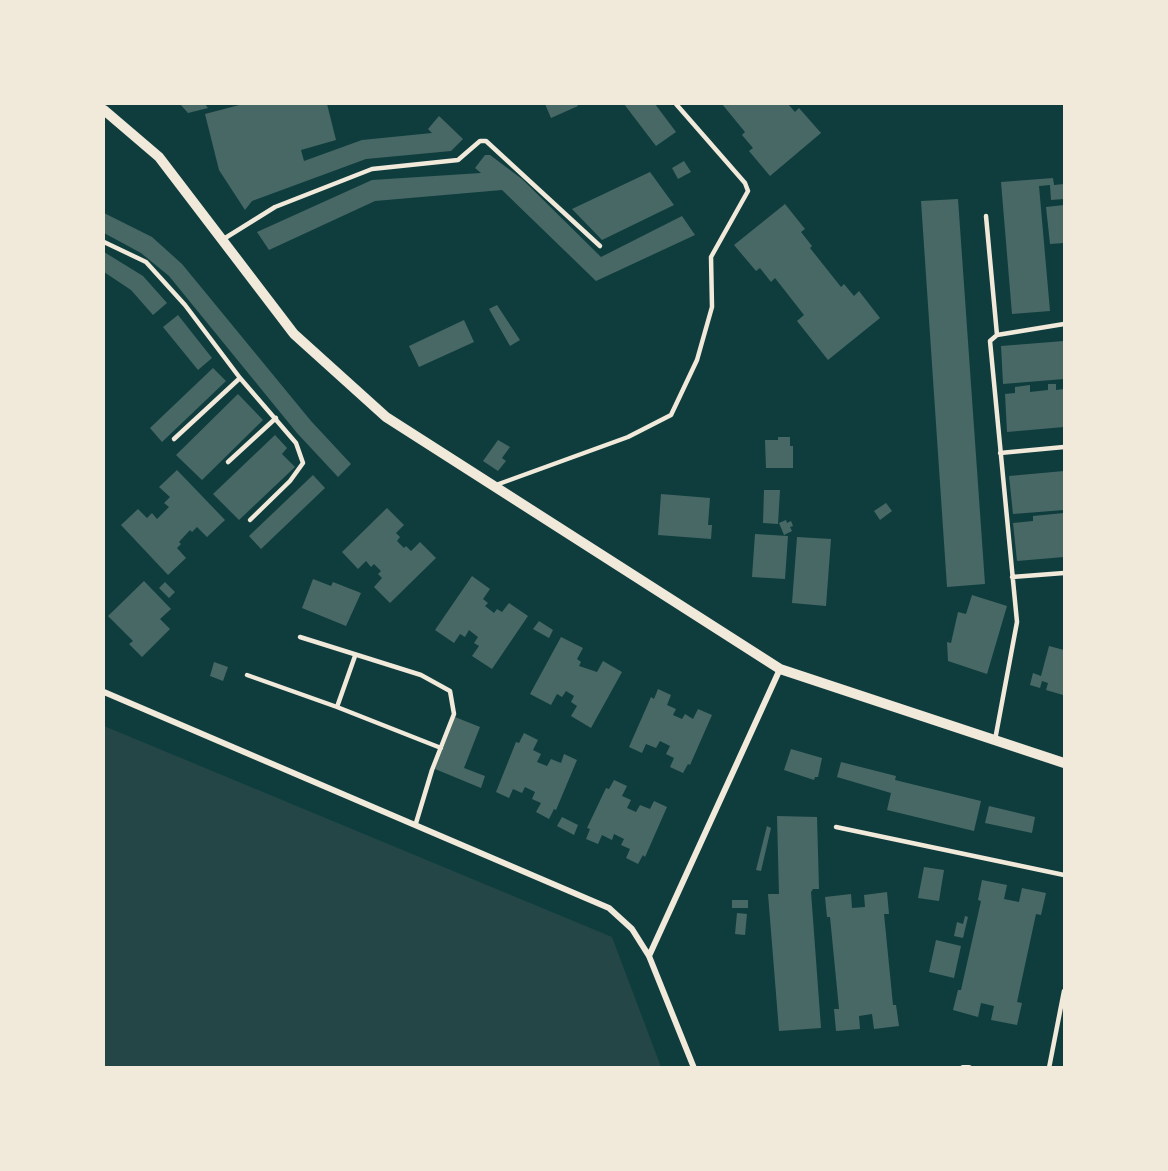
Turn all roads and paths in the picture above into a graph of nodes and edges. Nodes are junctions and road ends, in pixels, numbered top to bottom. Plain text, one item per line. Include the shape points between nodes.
1 (675, 104) edge
2 (104, 110) edge
3 (986, 216) dead end
4 (222, 240) junction
5 (104, 242) edge
6 (600, 246) dead end
7 (1065, 324) edge
8 (997, 335) junction
9 (240, 378) junction
10 (276, 418) junction
11 (174, 439) dead end
12 (1065, 447) edge
13 (1000, 453) junction
14 (228, 462) dead end
15 (494, 485) junction
16 (250, 520) dead end
17 (1065, 573) edge
18 (1012, 577) junction
19 (300, 638) dead end
20 (355, 656) junction
21 (780, 669) junction
22 (247, 675) dead end
23 (104, 692) edge
24 (337, 707) junction
25 (995, 740) junction
26 (441, 748) junction
27 (1065, 763) edge
28 (416, 824) junction
29 (836, 827) dead end
30 (1065, 875) edge
31 (649, 956) junction
32 (1065, 992) edge
33 (694, 1068) edge
34 (963, 1068) edge
35 (969, 1068) edge
36 (1049, 1068) edge

1 - 15 lane via 748,191 711,257 712,306 689,379 671,415 628,437
2 - 4 street via 159,157
3 - 8 lane
4 - 6 lane via 275,207 372,169 458,160 486,141
4 - 15 street via 294,334 386,417
5 - 9 lane via 146,262 185,305
7 - 8 lane
8 - 13 lane via 990,342
9 - 10 lane
9 - 11 lane
10 - 14 lane
10 - 16 lane via 296,443 303,464
12 - 13 lane
13 - 18 lane
15 - 21 street
17 - 18 lane
18 - 25 lane via 1017,622
19 - 20 lane
20 - 24 lane
20 - 26 lane via 421,675 450,691 454,714
21 - 25 street
21 - 31 street
22 - 24 lane
23 - 28 street
24 - 26 lane
25 - 27 street
26 - 28 lane
28 - 31 street via 609,908 632,929
29 - 30 lane
31 - 33 street
32 - 36 lane
34 - 35 street

